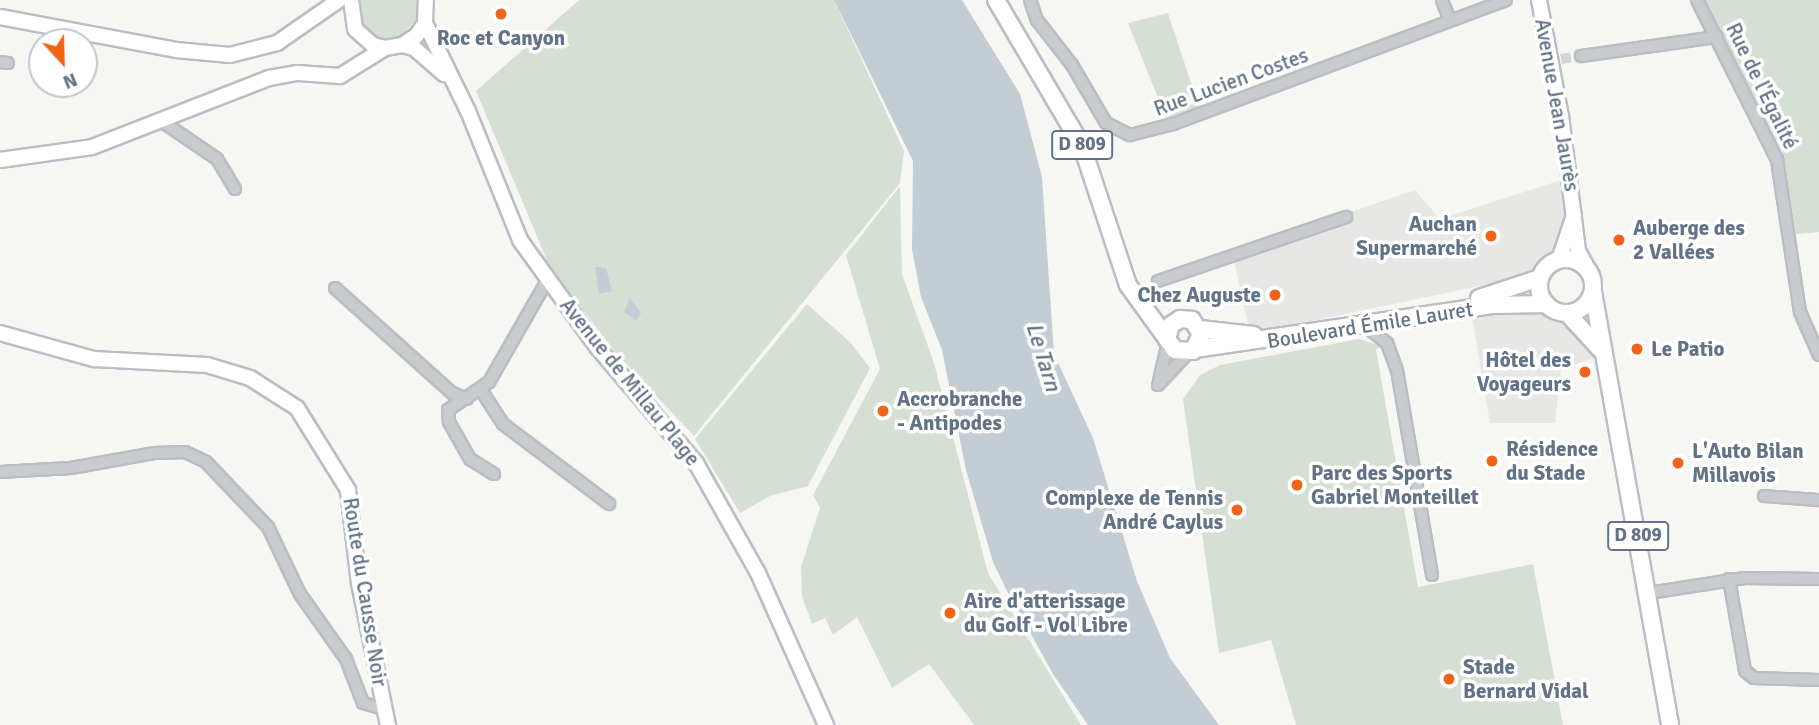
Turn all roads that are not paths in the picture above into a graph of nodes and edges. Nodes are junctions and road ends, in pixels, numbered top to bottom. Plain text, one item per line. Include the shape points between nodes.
1 (339, 0) edge
2 (351, 0) edge
3 (426, 0) edge
4 (996, 0) edge
5 (1030, 0) edge
6 (1442, 0) edge
7 (1506, 0) edge
8 (1539, 0) edge
9 (1697, 0) edge
10 (0, 17) edge
11 (351, 18) junction
12 (1450, 21) junction
13 (425, 23) junction
14 (301, 27) junction
15 (1717, 37) junction
16 (362, 38) junction
17 (402, 45) junction
18 (385, 48) junction
19 (1581, 56) tunnel mouth
20 (359, 62) junction
21 (449, 79) junction
22 (160, 120) junction
23 (0, 160) edge
24 (235, 189) dead end
25 (1575, 210) junction
26 (1346, 217) dead end
27 (1559, 260) junction
28 (1588, 269) junction
29 (1540, 278) junction
30 (548, 279) junction
31 (1158, 281) dead end
32 (335, 288) dead end
33 (1593, 292) junction
34 (1141, 302) junction
35 (1545, 304) junction
36 (1567, 313) junction
37 (1175, 321) junction
38 (1396, 322) junction
39 (1367, 327) junction
40 (1200, 328) junction
41 (0, 333) edge
42 (1168, 341) junction
43 (1387, 343) junction
44 (1600, 349) junction
45 (1192, 351) junction
46 (1819, 355) edge
47 (481, 390) junction
48 (467, 399) junction
49 (0, 472) edge
50 (494, 474) dead end
51 (1764, 496) dead end
52 (1819, 500) edge
53 (609, 504) dead end
54 (1432, 575) dead end
55 (1729, 579) junction
56 (1819, 579) edge
57 (1649, 593) junction
58 (1819, 680) edge
59 (384, 709) junction
60 (388, 725) edge
61 (826, 725) edge
62 (1670, 725) edge

1 - 14 street
2 - 11 street
3 - 13 street
4 - 34 main road, D 809 via 1076,132 1118,266
5 - 12 street, Rue Lucien Costes via 1037,20 1072,65 1106,123 1130,135 1163,127
6 - 12 street
7 - 12 street, Rue Lucien Costes
8 - 25 street, Avenue Jean Jaurès via 1556,60
9 - 15 street, Rue de l'Égalité
10 - 14 street via 208,55 253,51
11 - 14 street via 336,15
11 - 16 street
13 - 17 street
13 - 21 street, Avenue de Millau Plage
15 - 19 street
15 - 46 street, Rue de l'Égalité via 1777,160 1800,312
16 - 18 street
16 - 20 street
17 - 18 street
17 - 21 street, Avenue de Millau Plage via 414,48
18 - 20 street
20 - 22 street via 340,76 298,73 269,78
21 - 30 street, Avenue de Millau Plage via 468,111 513,228
22 - 23 street via 82,150
22 - 24 street via 218,159
25 - 27 street, Avenue Jean Jaurès
25 - 28 street, Avenue Jean Jaurès via 1578,251
26 - 31 street
27 - 28 main road via 1575,260
27 - 29 main road
28 - 33 main road
29 - 35 main road
29 - 40 main road, Boulevard Émile Lauret / D 809 via 1520,289 1399,315 1239,337
30 - 47 street
30 - 61 street, Avenue de Millau Plage via 598,348 696,463 758,573
32 - 48 street via 452,393
33 - 36 main road via 1583,307
33 - 44 main road, D 809
34 - 37 main road, D 809
34 - 42 main road, D 809
35 - 36 main road
35 - 38 main road, Boulevard Émile Lauret via 1494,305
36 - 44 main road
37 - 40 main road, D 809 via 1192,320
37 - 42 main road
38 - 39 main road, Boulevard Émile Lauret
38 - 43 street
39 - 43 street
39 - 45 main road, Boulevard Émile Lauret
40 - 45 main road
41 - 59 street, Route du Causse Noir via 94,359 208,365 250,378 297,408 348,490 359,583
42 - 45 main road via 1179,352
42 - 45 street via 1158,385
43 - 54 street via 1397,370
44 - 57 main road, D 809
47 - 48 street
47 - 53 street via 503,424
48 - 50 street via 447,410 446,416 470,459
49 - 59 street via 71,468 154,453 184,452 206,462 268,527 300,594 346,659 363,703
51 - 52 street
55 - 56 street
55 - 57 street
55 - 58 street via 1745,671 1754,678
57 - 62 main road, D 809
59 - 60 street, Route du Causse Noir

